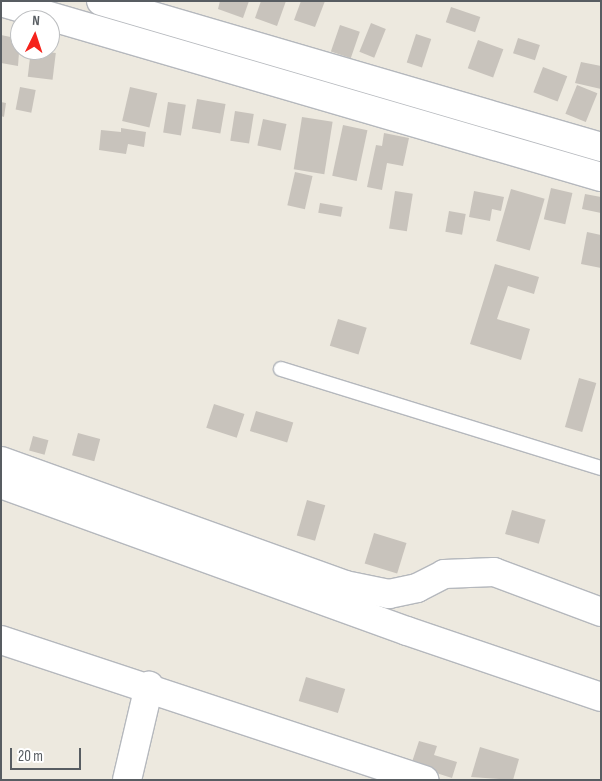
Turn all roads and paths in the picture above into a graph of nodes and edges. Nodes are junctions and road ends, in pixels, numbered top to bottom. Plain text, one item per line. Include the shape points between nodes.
1 (101, 1) edge
2 (1, 2) edge
3 (284, 55) junction
4 (276, 83) junction
5 (601, 147) edge
6 (601, 177) edge
7 (281, 369) dead end
8 (1, 461) edge
9 (601, 468) edge
10 (1, 484) edge
11 (601, 612) edge
12 (1, 640) edge
13 (149, 686) junction
14 (601, 697) edge
15 (416, 778) edge
16 (127, 780) edge

1 - 3 street
2 - 4 street
3 - 4 street
3 - 5 street
4 - 6 street
7 - 9 lane
8 - 11 street via 345,585 389,594 417,588 444,574 494,572
10 - 14 street via 407,631
12 - 13 street
13 - 15 street
13 - 16 street

